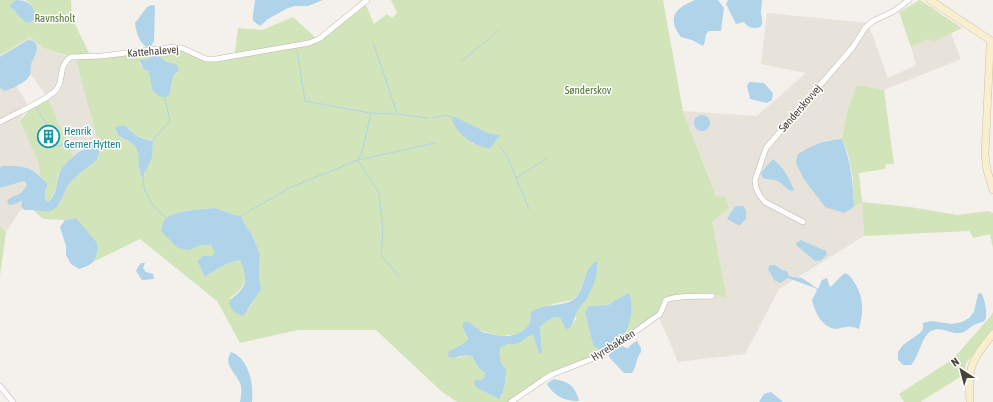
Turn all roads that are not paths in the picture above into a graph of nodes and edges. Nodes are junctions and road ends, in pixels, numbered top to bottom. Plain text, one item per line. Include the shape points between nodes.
1 (367, 0) edge
2 (909, 0) edge
3 (930, 0) edge
4 (992, 41) edge
5 (0, 122) edge
6 (993, 190) edge
7 (803, 222) dead end
8 (712, 296) dead end
9 (993, 334) edge
10 (0, 386) edge
11 (13, 402) edge
12 (511, 402) edge
13 (970, 402) edge

1 - 5 street, Kattehalevej via 319,39 309,43 216,59 174,47 102,56 71,57 64,64 57,89
2 - 7 street, Sønderskovvej via 865,28 853,47 766,148 755,180 760,196 765,202
3 - 4 street
4 - 6 street via 985,155
8 - 12 street, Hyrebakken via 666,300 660,314 612,348 597,357 553,374
9 - 13 street via 975,357 971,367
10 - 11 street

